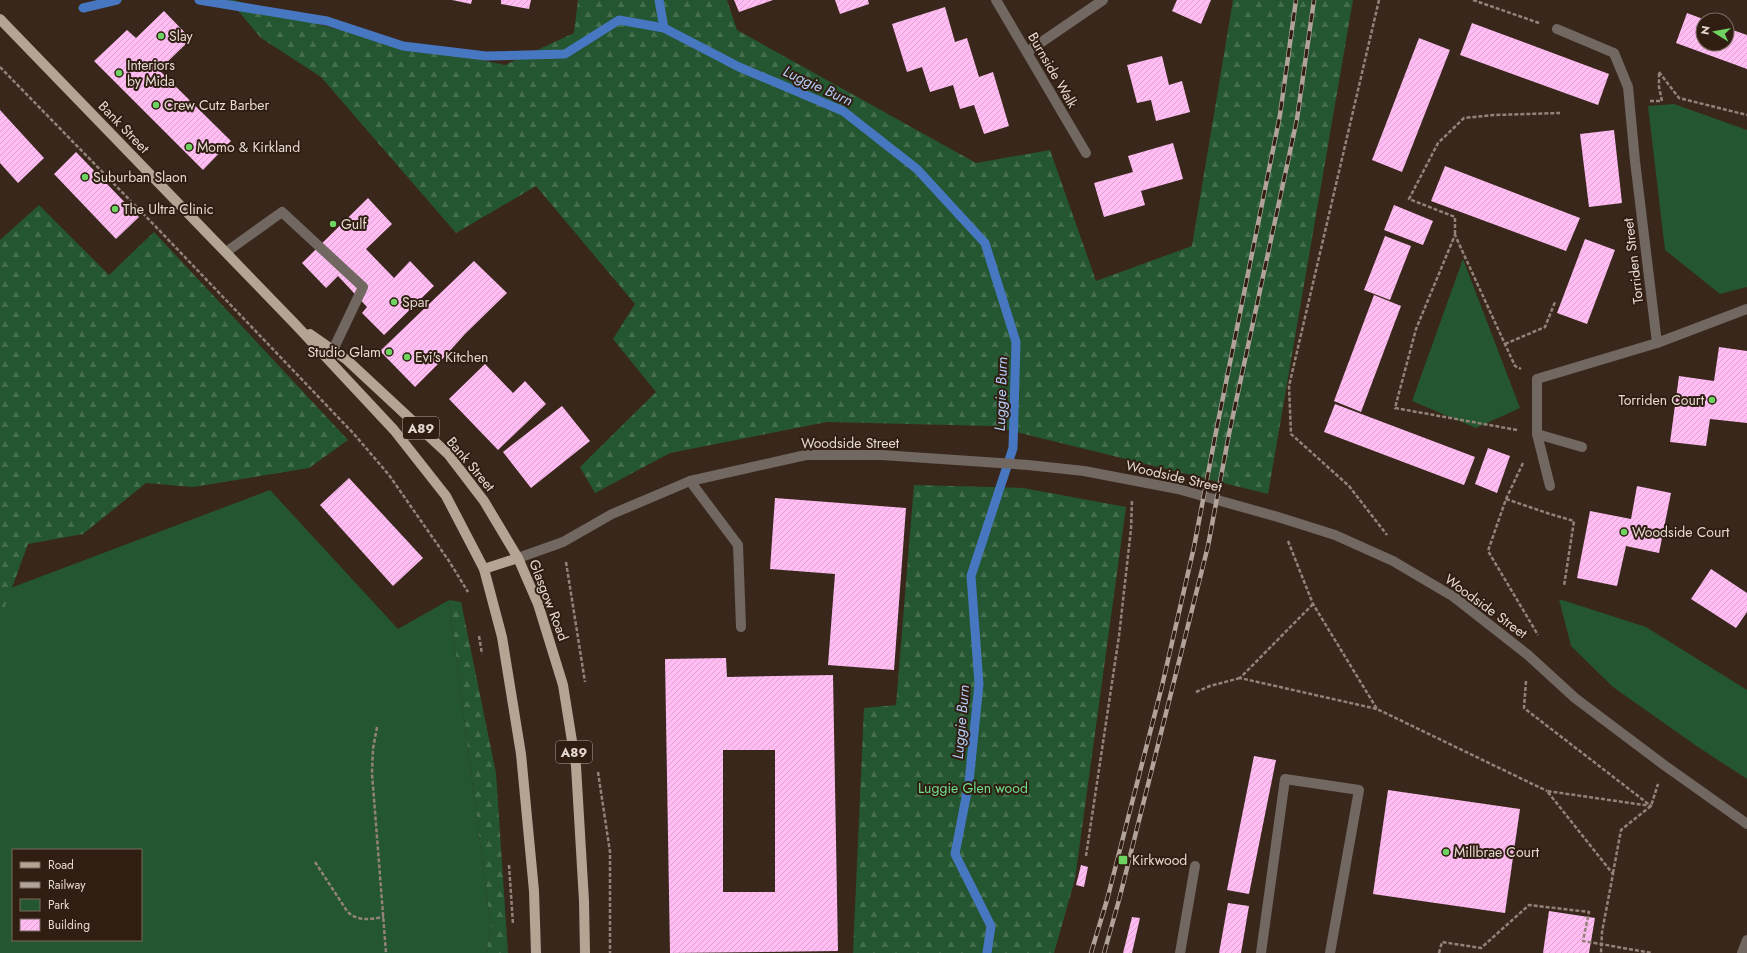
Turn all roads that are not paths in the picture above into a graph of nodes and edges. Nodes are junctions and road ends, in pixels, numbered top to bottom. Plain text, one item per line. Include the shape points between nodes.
1 (996, 0) edge
2 (1103, 0) edge
3 (0, 18) edge
4 (1557, 29) road end
5 (1026, 52) junction
6 (1086, 153) dead end
7 (226, 252) junction
8 (1747, 309) edge
9 (295, 324) junction
10 (1657, 343) junction
11 (333, 350) junction
12 (1537, 434) junction
13 (1582, 447) dead end
14 (690, 482) junction
15 (1550, 486) dead end
16 (518, 558) junction
17 (484, 569) junction
18 (741, 627) dead end
19 (1747, 824) edge
20 (1195, 866) dead end
21 (1747, 940) edge
22 (536, 953) edge
23 (585, 953) edge
24 (1180, 953) edge
25 (1261, 953) edge
26 (1330, 953) edge
27 (1742, 953) edge

1 - 5 street, Burnside Walk
2 - 5 street
3 - 7 main road, Bank Street / A89
4 - 10 street, Torriden Street via 1614,53 1628,87
5 - 6 street, Burnside Walk
7 - 9 main road, Bank Street / A89
7 - 11 street via 282,212 363,287
8 - 10 street
9 - 11 main road, Bank Street / A89
9 - 17 main road, Bank Street / A89 via 394,430 446,496
10 - 12 street via 1537,379
11 - 16 main road, Bank Street / A89 via 348,360 448,454 484,501
12 - 13 street
12 - 15 street
14 - 16 street, Woodside Street via 612,514 563,542
14 - 18 street via 738,545
14 - 19 street, Woodside Street via 806,454 882,455 1028,465 1084,471 1178,489 1335,535 1393,561 1454,597 1528,655 1574,698
16 - 17 main road, Glasgow Road
16 - 23 main road, Glasgow Road / A89 via 538,604 564,685 576,766
17 - 22 main road, A89 via 502,637 521,754 534,891
20 - 24 street
21 - 27 street
25 - 26 street via 1285,779 1359,790

